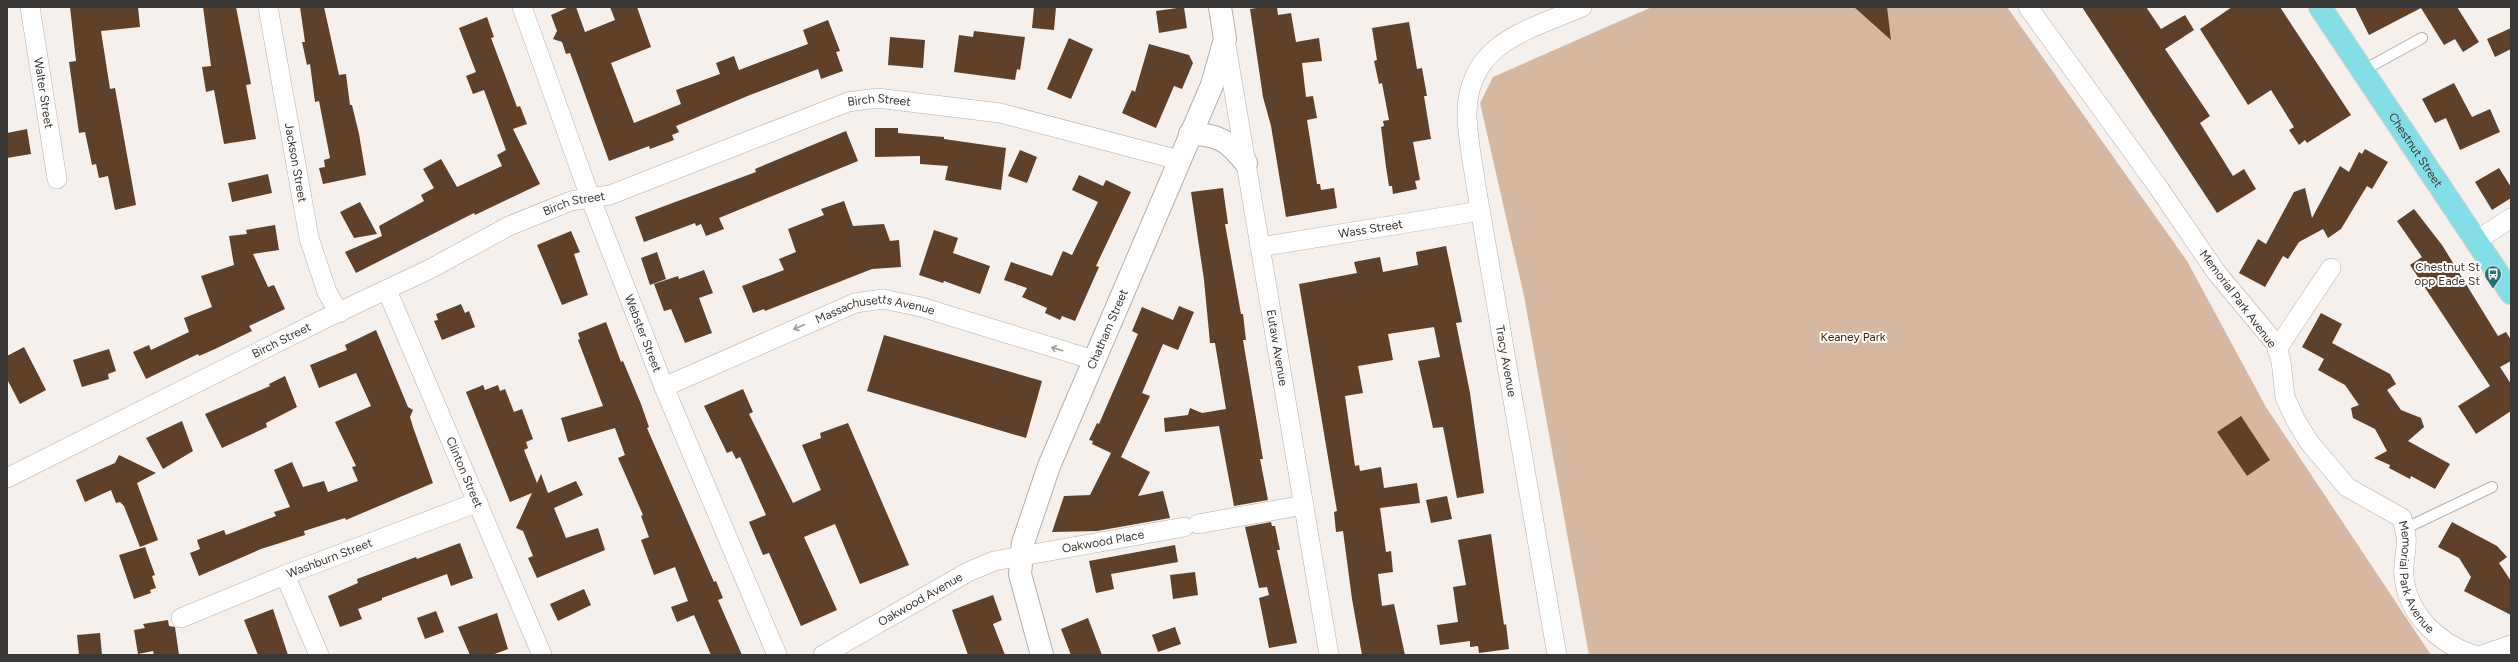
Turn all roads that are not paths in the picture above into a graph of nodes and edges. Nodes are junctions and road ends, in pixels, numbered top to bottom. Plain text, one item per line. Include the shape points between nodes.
1 (30, 7) edge
2 (268, 7) edge
3 (522, 7) edge
4 (1220, 7) edge
5 (2028, 7) edge
6 (2320, 7) edge
7 (1573, 9) edge
8 (2422, 38) dead end
9 (1225, 39) junction
10 (2362, 71) junction
11 (1190, 134) junction
12 (1179, 160) junction
13 (1246, 163) junction
14 (57, 179) dead end
15 (590, 197) junction
16 (1480, 211) junction
17 (2511, 218) edge
18 (2476, 241) junction
19 (1260, 247) junction
20 (2331, 268) dead end
21 (387, 290) junction
22 (2511, 293) edge
23 (339, 313) junction
24 (2277, 350) junction
25 (1094, 360) junction
26 (664, 386) junction
27 (7, 478) edge
28 (2492, 487) dead end
29 (478, 502) junction
30 (1304, 505) junction
31 (2404, 528) junction
32 (1022, 556) junction
33 (285, 576) junction
34 (181, 618) dead end
35 (2511, 645) edge
36 (319, 655) edge
37 (542, 655) edge
38 (777, 655) edge
39 (823, 655) edge
40 (1042, 655) edge
41 (1329, 655) edge
42 (1557, 655) edge
43 (2474, 655) edge
44 (2482, 655) edge

1 - 14 street, Walter Street
2 - 23 street, Jackson Street via 308,238 327,292
3 - 15 street, Webster Street
4 - 9 main road, Chatham Street
5 - 24 street, Memorial Park Avenue via 2216,272 2276,344
6 - 10 main road, Chestnut Street
7 - 16 street, Tracy Avenue via 1499,44 1478,68 1468,94 1467,115
8 - 10 lane
9 - 11 main road, Chatham Street via 1212,85
9 - 13 street, Eutaw Avenue
10 - 18 main road, Chestnut Street
11 - 12 main road, Chatham Street
11 - 13 main road via 1209,134 1230,144
12 - 15 street, Birch Street via 1000,113 877,98 848,102 610,195
12 - 25 main road, Chatham Street
13 - 19 street, Eutaw Avenue
15 - 21 street, Birch Street via 571,201 509,226
15 - 26 street, Webster Street
16 - 19 street, Wass Street
16 - 42 street, Tracy Avenue
17 - 18 street
18 - 22 main road, Chestnut Street
19 - 30 street, Eutaw Avenue
20 - 24 street
21 - 23 street, Birch Street
21 - 29 street, Clinton Street
23 - 27 street, Birch Street
24 - 31 street, Memorial Park Avenue via 2281,361 2285,397 2309,442 2347,487 2402,518
25 -> 26 street, Massachusetts Avenue via 921,307 883,299 855,303
25 - 32 main road, Chatham Street via 1049,466 1023,543
26 - 38 street, Webster Street
28 - 31 lane
29 - 33 street, Washburn Street
29 - 37 street, Clinton Street
30 - 32 street, Oakwood Place
30 - 41 street, Eutaw Avenue
31 - 43 street, Memorial Park Avenue via 2404,576 2417,616 2430,629
32 - 39 street, Oakwood Avenue via 994,562 968,572
32 - 40 main road, Chatham Street via 1020,574
33 - 34 street, Washburn Street
33 - 36 street
35 - 44 street

